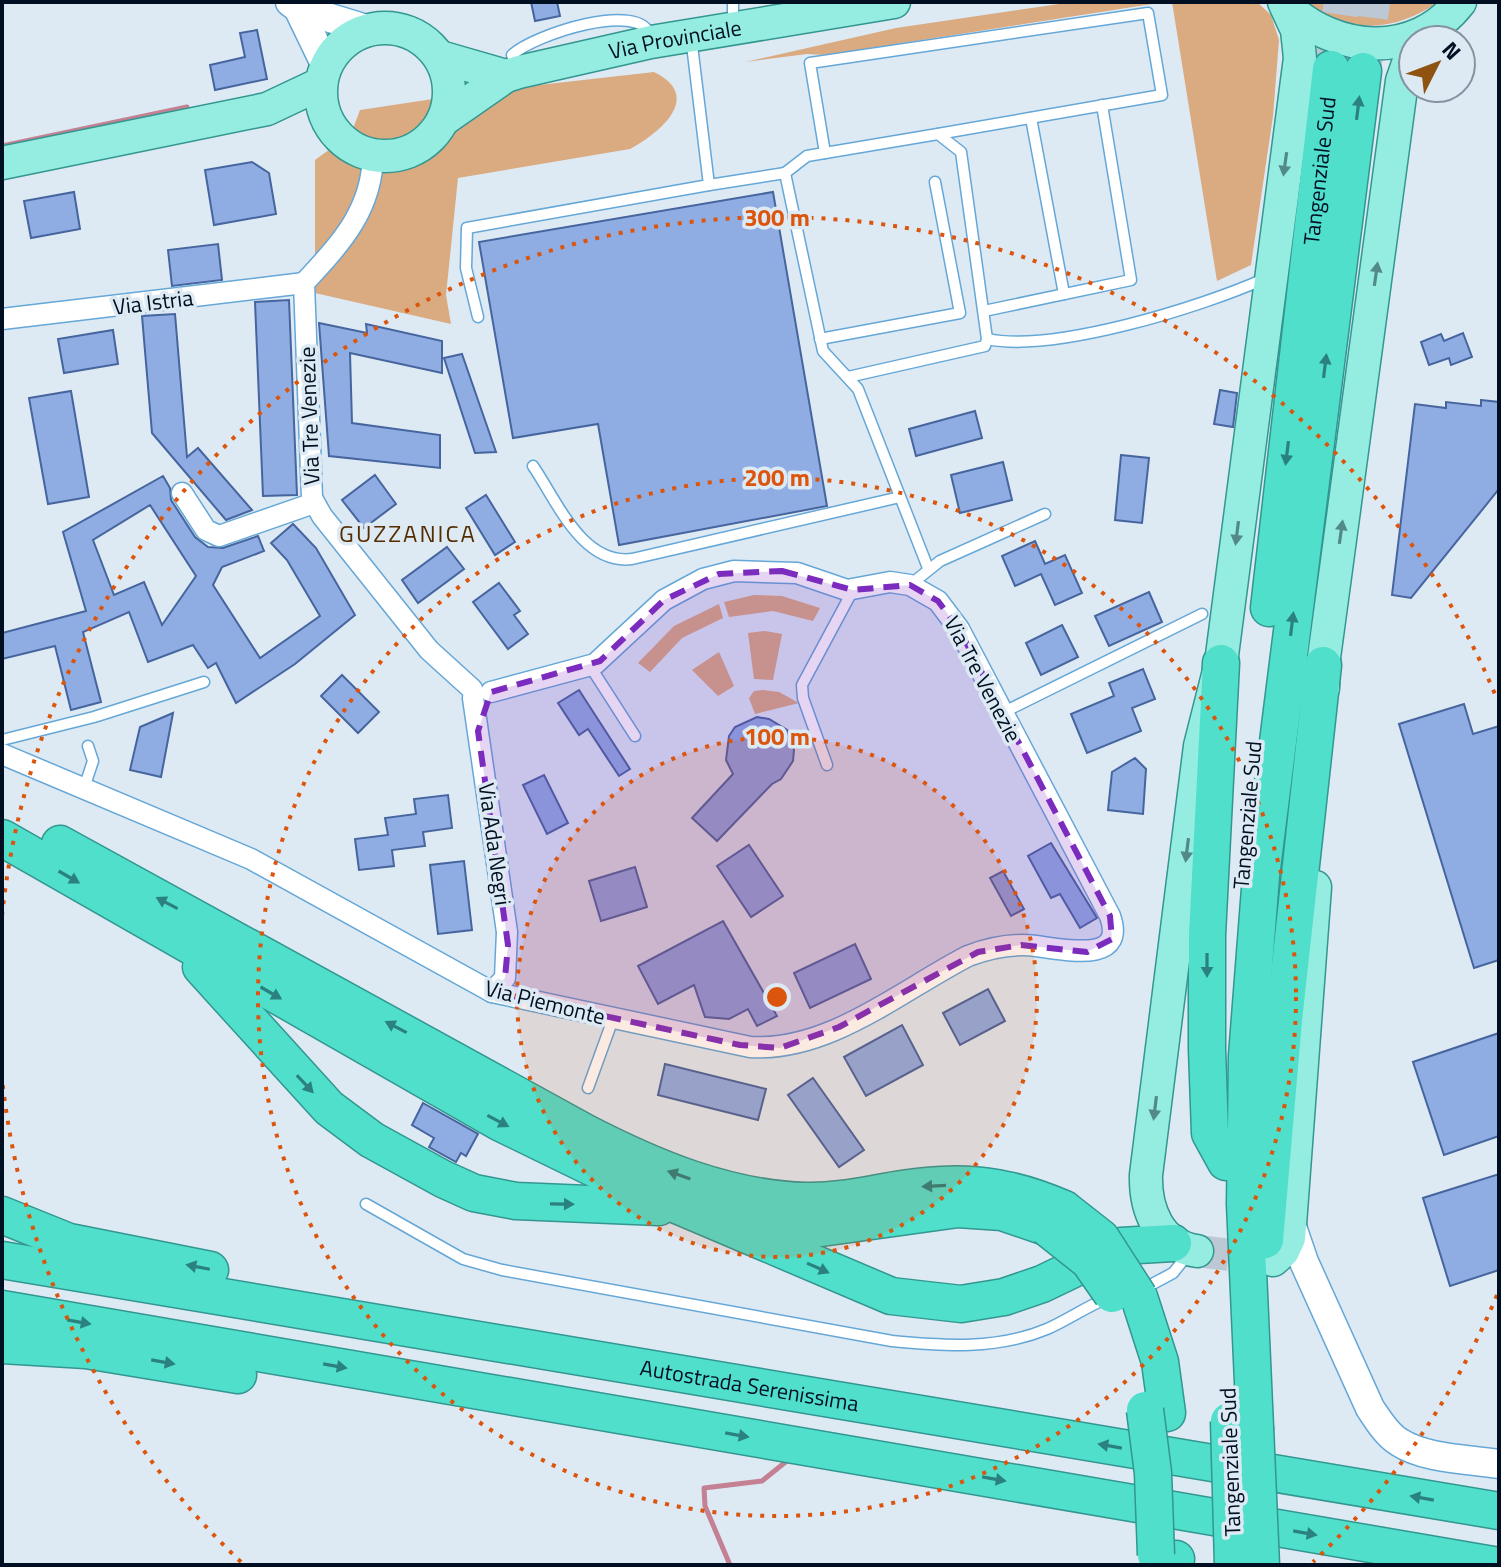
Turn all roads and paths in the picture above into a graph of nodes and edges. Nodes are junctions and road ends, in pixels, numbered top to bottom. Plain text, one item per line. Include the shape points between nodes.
1 (894, 2) edge
2 (1460, 2) edge
3 (1284, 3) edge
4 (294, 5) edge
5 (733, 15) edge
6 (1436, 24) edge
7 (366, 29) junction
8 (691, 36) junction
9 (1397, 42) edge
10 (440, 57) junction
11 (512, 74) junction
12 (323, 75) junction
13 (1399, 104) edge
14 (1102, 105) junction
15 (270, 108) junction
16 (1031, 118) junction
17 (443, 120) junction
18 (332, 128) junction
19 (938, 134) junction
20 (825, 153) junction
21 (373, 155) junction
22 (2, 163) edge
23 (785, 173) junction
24 (935, 182) dead end
25 (709, 185) junction
26 (1269, 277) junction
27 (304, 283) junction
28 (1064, 294) junction
29 (984, 311) junction
30 (478, 317) dead end
31 (2, 319) edge
32 (820, 339) junction
33 (987, 339) junction
34 (848, 377) junction
35 (533, 466) dead end
36 (182, 493) dead end
37 (900, 497) junction
38 (314, 503) junction
39 (1045, 514) dead end
40 (928, 568) junction
41 (910, 585) junction
42 (853, 590) junction
43 (1202, 614) dead end
44 (1221, 663) junction
45 (1323, 665) junction
46 (590, 666) junction
47 (204, 682) dead end
48 (480, 695) junction
49 (1002, 713) junction
50 (635, 736) dead end
51 (2, 740) edge
52 (88, 746) dead end
53 (2, 754) edge
54 (827, 765) dead end
55 (84, 788) junction
56 (2, 814) edge
57 (2, 838) edge
58 (155, 927) junction
59 (1112, 939) joint
60 (492, 992) junction
61 (613, 1019) junction
62 (588, 1088) dead end
63 (1226, 1162) junction
64 (366, 1204) dead end
65 (695, 1214) junction
66 (4, 1217) edge
67 (1055, 1218) junction
68 (1290, 1221) junction
69 (1187, 1248) junction
70 (2, 1260) edge
71 (1273, 1260) joint
72 (1313, 1281) junction
73 (2, 1309) edge
74 (2, 1345) edge
75 (601, 1360) junction
76 (1253, 1389) junction
77 (661, 1422) junction
78 (1242, 1424) junction
79 (1499, 1464) edge
80 (1499, 1511) edge
81 (1165, 1561) edge
82 (1233, 1565) edge
83 (1261, 1565) edge
84 (1493, 1565) edge

1 - 5 main road, Via Provinciale
2 - 6 main road
3 - 9 main road via 1317,30 1353,43
3 -> 26 main road via 1299,37 1300,58
4 - 7 street
4 - 12 street
5 - 8 main road, Via Provinciale
7 - 10 main road, Via Provinciale via 381,26 411,33
7 - 12 main road via 342,45
8 - 11 main road, Via Provinciale
8 - 25 lane
10 - 11 main road, Via Provinciale
10 - 17 main road via 449,81
11 - 17 main road, Via Provinciale
12 - 15 main road
12 - 18 main road via 322,103
45 -> 13 main road
14 - 16 lane
14 - 20 lane via 1162,95 1148,13 810,63
14 - 28 lane via 1131,280
15 - 18 main road
15 - 22 main road
16 - 19 lane
16 - 28 lane
17 - 21 main road, Via Provinciale via 410,152
18 - 21 main road via 347,144
19 - 20 lane
19 - 29 lane via 961,152
20 - 23 lane via 807,156
21 - 27 street via 368,197 359,217
23 - 25 lane
23 - 32 lane
24 - 32 lane via 960,313
25 - 30 lane via 467,228 466,268
26 - 33 lane via 1227,296 1105,330 1008,344
26 -> 44 main road
27 - 31 street, Via Istria
27 - 38 street, Via Tre Venezie
28 - 29 lane
29 - 33 lane
32 - 34 lane via 823,351
33 - 34 lane via 985,346
34 - 37 lane via 858,389
35 - 37 lane via 587,544 614,560
36 - 38 street via 206,530 219,536
37 - 40 lane
38 - 48 street, Via Tre Venezie via 421,641
39 - 40 lane
40 - 41 lane
41 - 42 street via 890,582
41 - 49 street, Via Tre Venezie via 949,614
42 - 46 street via 782,571 744,570 710,577 664,600
42 - 54 lane via 802,685
43 - 49 lane
44 -> 63 highway via 1207,935 1207,1049 1210,1133
44 -> 69 main road via 1200,746 1146,1175 1151,1214
45 - 68 main road via 1323,783
45 - 76 highway via 1284,1020
46 - 48 street
46 - 50 lane
47 - 51 lane
48 - 60 street, Via Ada Negri via 478,731 507,932 505,978
49 - 59 street, Via Tre Venezie via 1110,916
52 - 55 lane via 93,761
53 - 55 street, Via Piemonte
55 - 60 street, Via Piemonte via 251,859
67 -> 56 highway via 1021,1190 927,1186 842,1200 792,1200 716,1187 671,1172 586,1133
57 -> 58 highway
58 -> 65 highway via 476,1109
58 -> 65 highway via 221,987 329,1108 443,1179 474,1193 516,1201 647,1205
59 - 61 street, Via Piemonte via 1087,952 1021,945 978,952 839,1027 790,1046 750,1047
60 - 61 street, Via Piemonte
61 - 62 lane
76 -> 63 highway, Tangenziale Sud via 1245,1204 1247,1056 1261,876 1347,70 1253,747 1234,954
63 - 78 highway, Tangenziale Sud
64 - 69 lane via 463,1259 502,1270 938,1345 984,1344 1047,1328 1106,1298 1159,1282 1173,1273
65 - 67 highway via 755,1225 821,1228 958,1209
65 -> 69 highway via 854,1283 927,1303 1004,1297 1121,1246
75 -> 66 highway via 420,1311 80,1245
67 - 81 highway, bridge via 1101,1238 1160,1362 1156,1412 1175,1477
68 - 71 main road via 1287,1245
68 - 72 street
70 - 75 highway, Autostrada Serenissima
71 - 72 street via 1294,1265
72 - 79 street via 1370,1408 1398,1442 1420,1451
73 -> 77 highway
74 -> 77 highway via 86,1350 434,1406
80 -> 75 highway, Autostrada Serenissima
76 - 78 highway, Tangenziale Sud
77 -> 84 highway
78 - 82 highway, Tangenziale Sud, bridge
78 - 83 highway, Tangenziale Sud, bridge

